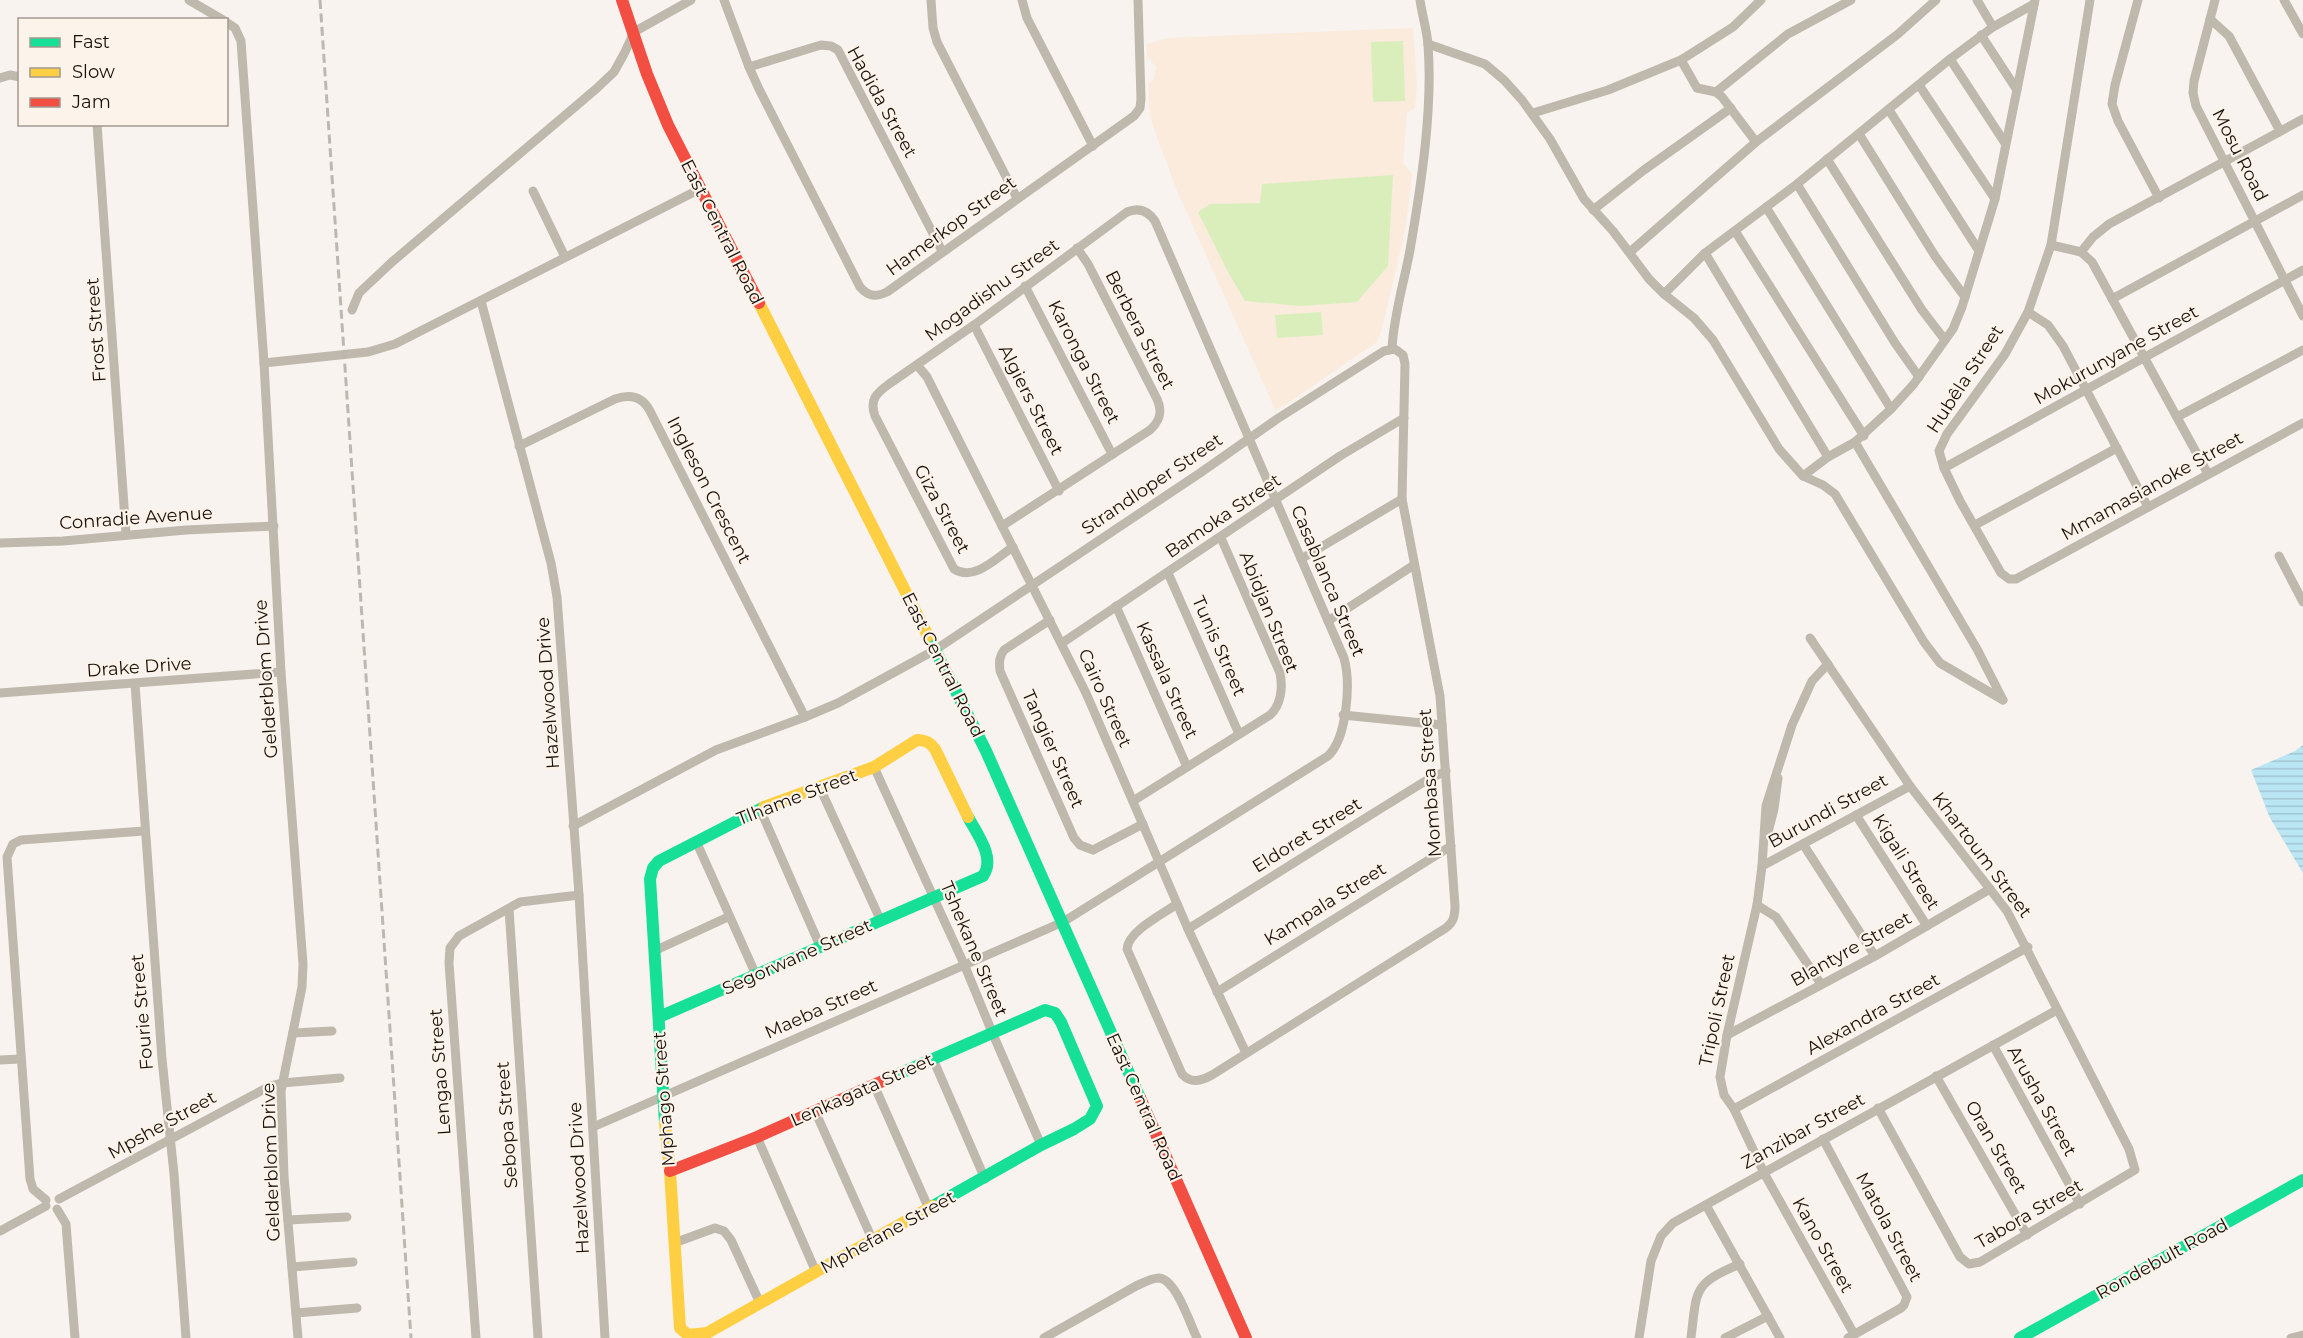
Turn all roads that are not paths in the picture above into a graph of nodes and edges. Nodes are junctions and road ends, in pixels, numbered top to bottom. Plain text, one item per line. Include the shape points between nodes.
1 (189, 0) edge
2 (622, 0) edge
3 (691, 0) edge
4 (724, 0) edge
5 (931, 0) edge
6 (1022, 0) edge
7 (1138, 0) edge
8 (1420, 0) edge
9 (1761, 0) edge
10 (1851, 0) edge
11 (1936, 0) edge
12 (1977, 0) edge
13 (2090, 0) edge
14 (2138, 0) edge
15 (2215, 0) edge
16 (2284, 0) edge
17 (2035, 2) edge
18 (220, 18) edge
19 (2210, 19) junction
20 (228, 23) edge
21 (1993, 27) junction
22 (633, 32) junction
23 (2303, 34) edge
24 (1981, 35) junction
25 (1428, 44) junction
26 (1950, 59) junction
27 (1681, 60) junction
28 (748, 67) junction
29 (18, 77) edge
30 (0, 78) edge
31 (1919, 85) junction
32 (2017, 90) junction
33 (1716, 92) junction
34 (1731, 108) junction
35 (1890, 110) junction
36 (1533, 113) junction
37 (2303, 119) edge
38 (97, 126) edge
39 (2280, 131) junction
40 (1858, 134) junction
41 (1756, 142) junction
42 (2005, 143) junction
43 (1093, 146) junction
44 (1827, 159) junction
45 (2224, 162) junction
46 (1797, 184) junction
47 (700, 189) junction
48 (533, 191) dead end
49 (2303, 195) edge
50 (1017, 198) junction
51 (2159, 198) junction
52 (1995, 199) junction
53 (1766, 207) junction
54 (1137, 209) joint
55 (1593, 210) junction
56 (2255, 220) junction
57 (1735, 231) junction
58 (2051, 245) junction
59 (1077, 248) junction
60 (1979, 251) junction
61 (942, 252) junction
62 (1630, 252) junction
63 (2081, 252) junction
64 (1705, 253) junction
65 (565, 257) junction
66 (2303, 270) edge
67 (2286, 279) junction
68 (1025, 286) junction
69 (1664, 294) junction
70 (1965, 297) junction
71 (2112, 299) junction
72 (481, 301) junction
73 (352, 310) dead end
74 (2028, 312) junction
75 (2303, 316) edge
76 (974, 325) junction
77 (1945, 340) junction
78 (1391, 348) junction
79 (2303, 350) edge
80 (2144, 358) junction
81 (264, 363) junction
82 (917, 365) junction
83 (1919, 377) junction
84 (2086, 391) junction
85 (873, 404) joint
86 (1891, 409) junction
87 (2177, 417) junction
88 (1404, 418) junction
89 (2303, 423) edge
90 (1864, 436) junction
91 (1249, 439) junction
92 (1855, 442) junction
93 (519, 446) junction
94 (2117, 448) junction
95 (1112, 454) junction
96 (1828, 457) junction
97 (1944, 468) junction
98 (2208, 474) junction
99 (1803, 476) junction
100 (1059, 491) junction
101 (1402, 499) junction
102 (1276, 500) junction
103 (2148, 507) junction
104 (1975, 525) junction
105 (274, 526) junction
106 (1002, 526) junction
107 (126, 534) junction
108 (1221, 538) junction
109 (0, 543) edge
110 (1012, 547) junction
111 (2279, 556) dead end
112 (1301, 559) junction
113 (1414, 565) junction
114 (1168, 573) junction
115 (2016, 579) joint
116 (1032, 584) junction
117 (2303, 602) edge
118 (1116, 606) junction
119 (1050, 620) junction
120 (1328, 621) junction
121 (1810, 638) dead end
122 (1062, 643) junction
123 (935, 650) junction
124 (1828, 663) junction
125 (281, 672) junction
126 (135, 684) junction
127 (0, 693) edge
128 (1343, 715) junction
129 (805, 717) junction
130 (1442, 725) junction
131 (1239, 734) junction
132 (921, 739) joint
133 (874, 767) junction
134 (1187, 767) junction
135 (1446, 771) junction
136 (1910, 786) junction
137 (820, 788) junction
138 (1133, 801) junction
139 (760, 809) junction
140 (1857, 815) junction
141 (1143, 824) junction
142 (573, 826) junction
143 (144, 831) junction
144 (696, 841) junction
145 (1803, 844) junction
146 (1451, 846) junction
147 (1160, 861) junction
148 (1762, 866) junction
149 (650, 879) joint
150 (1990, 889) junction
151 (579, 895) junction
152 (935, 897) junction
153 (1177, 904) junction
154 (1757, 905) junction
155 (509, 909) junction
156 (729, 917) junction
157 (880, 919) junction
158 (1063, 922) junction
159 (1927, 926) junction
160 (1188, 929) junction
161 (820, 946) junction
162 (2028, 947) junction
163 (654, 951) junction
164 (1875, 956) junction
165 (964, 964) junction
166 (756, 975) junction
167 (1821, 984) junction
168 (1217, 992) junction
169 (2057, 1010) junction
170 (659, 1017) junction
171 (332, 1031) dead end
172 (992, 1032) junction
173 (292, 1033) junction
174 (1727, 1035) junction
175 (1993, 1045) junction
176 (1246, 1053) junction
177 (20, 1059) junction
178 (933, 1059) junction
179 (0, 1060) edge
180 (1936, 1076) junction
181 (340, 1078) dead end
182 (282, 1083) junction
183 (874, 1085) junction
184 (662, 1097) junction
185 (1097, 1106) joint
186 (1878, 1108) junction
187 (1734, 1109) junction
188 (815, 1111) junction
189 (593, 1127) junction
190 (757, 1137) junction
191 (1823, 1139) junction
192 (170, 1141) junction
193 (1041, 1145) junction
194 (2135, 1170) joint
195 (670, 1171) junction
196 (1764, 1173) junction
197 (984, 1179) junction
198 (2303, 1180) edge
199 (46, 1203) junction
200 (58, 1204) junction
201 (2080, 1204) junction
202 (1706, 1205) junction
203 (929, 1209) junction
204 (347, 1217) dead end
205 (288, 1220) junction
206 (0, 1231) edge
207 (2027, 1235) junction
208 (873, 1241) junction
209 (674, 1243) junction
210 (353, 1262) dead end
211 (1740, 1264) junction
212 (292, 1267) junction
213 (816, 1272) junction
214 (760, 1303) junction
215 (357, 1308) dead end
216 (296, 1313) junction
217 (1768, 1316) junction
218 (679, 1319) joint
219 (2303, 1335) edge
220 (1851, 1336) edge
221 (75, 1338) edge
222 (186, 1338) edge
223 (298, 1338) edge
224 (476, 1338) edge
225 (538, 1338) edge
226 (605, 1338) edge
227 (1044, 1338) edge
228 (1197, 1338) edge
229 (1246, 1338) edge
230 (1639, 1338) edge
231 (1691, 1338) edge
232 (1725, 1338) edge
233 (1780, 1338) edge
234 (2020, 1338) edge
235 (2291, 1338) edge

1 - 18 street, Gelderblom Drive
2 - 22 street, East Central Road
3 - 22 street
4 - 28 street, Hamerkop Street
5 - 50 street via 937,42
6 - 43 street via 1027,18
7 - 43 street, Hamerkop Street via 1140,108 1130,120
8 - 25 street
9 - 27 street via 1724,33
10 - 33 street via 1788,34
11 - 41 street via 1898,34
12 - 21 street
13 - 58 street, Hubêla Street
14 - 51 street via 2112,104
15 - 19 street, Mosu Road
16 - 23 street
17 - 21 street
17 - 32 street
19 - 39 street via 2229,36
19 - 45 street, Mosu Road via 2193,93
20 - 81 street, Gelderblom Drive via 241,40
21 - 24 street
22 - 47 street, East Central Road via 658,102
22 - 73 street via 614,72 392,262 359,293
24 - 26 street
24 - 32 street
25 - 36 street via 1485,64
25 - 78 street via 1422,170
26 - 31 street
26 - 42 street
27 - 33 street via 1697,88
27 - 36 street via 1608,90
28 - 61 street, Hadida Street via 821,45 838,50
28 - 61 street, Hamerkop Street via 864,292 874,296 887,292
29 - 30 street
31 - 35 street
31 - 52 street
32 - 42 street
33 - 34 street
34 - 41 street
34 - 55 street
35 - 40 street
35 - 60 street
36 - 55 street
37 - 39 street
38 - 107 street, Frost Street
39 - 45 street
40 - 44 street
40 - 70 street via 1939,263
41 - 62 street
42 - 52 street
43 - 50 street, Hamerkop Street
44 - 46 street
44 - 77 street
45 - 51 street
45 - 56 street, Mosu Road
46 - 53 street
46 - 83 street
47 - 65 street
47 - 123 street, East Central Road
48 - 65 street
49 - 56 street
50 - 61 street, Hamerkop Street
51 - 63 street via 2100,230
52 - 60 street
53 - 57 street
53 - 86 street
54 - 59 street, Mogadishu Street
54 - 91 street, Casablanca Street via 1155,221
55 - 62 street
56 - 67 street, Mosu Road
56 - 71 street
57 - 64 street
57 - 90 street
58 - 63 street
58 - 74 street, Hubêla Street
59 - 68 street, Mogadishu Street
59 - 95 street, Berbera Street via 1161,410 1154,426
60 - 70 street
62 - 69 street
63 - 71 street via 2092,262
64 - 69 street
64 - 96 street
65 - 72 street
66 - 67 street, Mokurunyane Street
67 - 75 street, Mosu Road
67 - 80 street, Mokurunyane Street
68 - 76 street, Mogadishu Street
68 - 95 street, Karonga Street
69 - 99 street via 1694,318 1713,340 1779,449
70 - 77 street
71 - 80 street
72 - 81 street via 382,348 344,356
72 - 93 street, Hazelwood Drive
74 - 84 street via 2052,330
74 - 97 street, Hubêla Street via 1995,370 1941,445
76 - 82 street, Mogadishu Street
76 - 100 street, Algiers Street
77 - 83 street
78 - 88 street, Mombasa Street via 1400,351 1405,359
78 - 91 street, Strandloper Street
79 - 87 street
80 - 84 street, Mokurunyane Street
80 - 87 street
81 - 105 street, Gelderblom Drive
82 - 85 street, Mogadishu Street via 876,394
82 - 106 street, Cairo Street via 927,377
83 - 86 street
84 - 94 street
84 - 97 street, Mokurunyane Street
85 - 110 street, Giza Street via 875,416 954,569 973,573
86 - 90 street
87 - 98 street
88 - 101 street, Mombasa Street
88 - 102 street, Bamoka Street
89 - 98 street, Mmamasianoke Street
90 - 92 street
91 - 102 street, Casablanca Street
91 - 116 street, Strandloper Street
92 - 96 street
92 - 99 street via 2003,700 1940,663 1835,494
93 - 129 street, Ingleson Crescent via 615,399 630,396 642,401
93 - 142 street, Hazelwood Drive via 558,597
94 - 103 street
94 - 104 street
95 - 100 street, Berbera Street
96 - 99 street
97 - 104 street, Hubêla Street
98 - 103 street, Mmamasianoke Street
100 - 106 street, Berbera Street
101 - 112 street
101 - 113 street, Mombasa Street
102 - 108 street, Bamoka Street
102 - 112 street, Casablanca Street
103 - 115 street, Mmamasianoke Street
104 - 115 street, Hubêla Street via 2001,573
105 - 107 street, Conradie Avenue
105 - 125 street, Gelderblom Drive
106 - 110 street, Cairo Street
107 - 109 street, Conradie Avenue
108 - 114 street, Bamoka Street
108 - 131 street, Abidjan Street via 1281,681 1277,709
110 - 116 street, Cairo Street
111 - 117 street
112 - 120 street, Casablanca Street
113 - 120 street
113 - 130 street, Mombasa Street via 1440,696
114 - 118 street, Bamoka Street
114 - 131 street, Tunis Street
116 - 119 street, Cairo Street
116 - 123 street, Strandloper Street
118 - 122 street, Bamoka Street
118 - 134 street, Kassala Street
119 - 122 street, Cairo Street
119 - 141 street, Tangier Street via 1004,650 999,663 1074,838 1092,850
120 - 128 street, Casablanca Street via 1348,674
121 - 124 street, Khartoum Street
122 - 138 street, Cairo Street
123 - 129 street
123 - 158 street, East Central Road via 986,751
124 - 136 street, Khartoum Street
124 - 148 street, Tripoli Street via 1812,681 1792,725 1778,773
125 - 126 street, Drake Drive
125 - 173 street, Gelderblom Drive via 303,964
126 - 127 street, Drake Drive
126 - 143 street, Fourie Street
128 - 130 street
128 - 147 street, Casablanca Street via 1339,741 1328,756
129 - 142 street via 716,750
130 - 135 street, Mombasa Street
131 - 134 street, Abidjan Street
132 - 133 street, Tlhame Street
132 - 152 street, Segorwane Street via 930,742 937,752 989,863 983,876
133 - 137 street, Tlhame Street
133 - 152 street, Tshekane Street
134 - 138 street, Abidjan Street
135 - 146 street, Mombasa Street
135 - 160 street, Eldoret Street
136 - 140 street, Burundi Street
136 - 150 street, Khartoum Street
137 - 139 street, Tlhame Street
137 - 157 street
138 - 141 street, Cairo Street
139 - 144 street, Tlhame Street
139 - 161 street
140 - 145 street, Burundi Street
140 - 159 street, Kigali Street
141 - 147 street, Cairo Street
142 - 151 street, Hazelwood Drive
143 - 177 street via 21,840 9,848
143 - 192 street, Fourie Street
144 - 149 street, Tlhame Street via 659,861
144 - 156 street
145 - 148 street, Burundi Street
145 - 164 street
146 - 168 street, Kampala Street
146 - 176 street, Mombasa Street via 1455,915 1449,926
147 - 153 street, Cairo Street
147 - 158 street, Casablanca Street
148 - 154 street, Tripoli Street
149 - 163 street, Mphago Street
150 - 159 street, Blantyre Street
150 - 162 street, Khartoum Street
151 - 155 street, Lengao Street via 529,899
151 - 189 street, Hazelwood Drive
152 - 157 street, Segorwane Street
152 - 165 street, Tshekane Street
153 - 160 street, Cairo Street
153 - 176 street, Mombasa Street via 1134,933 1127,949 1176,1062 1182,1074 1202,1080
154 - 167 street via 1776,917
154 - 174 street, Tripoli Street
155 - 224 street, Lengao Street via 459,936 449,955
155 - 225 street, Sebopa Street
156 - 163 street
156 - 166 street
157 - 161 street, Segorwane Street
158 - 165 street, Maeba Street
158 - 229 street, East Central Road
159 - 164 street, Blantyre Street
160 - 168 street, Cairo Street
161 - 166 street, Segorwane Street
162 - 169 street, Khartoum Street
162 - 187 street, Alexandra Street
163 - 170 street, Mphago Street
164 - 167 street, Blantyre Street
165 - 172 street, Tshekane Street
165 - 184 street, Maeba Street
166 - 170 street, Segorwane Street
167 - 174 street, Blantyre Street
168 - 176 street, Cairo Street
169 - 175 street, Zanzibar Street
169 - 194 street, Khartoum Street via 2129,1149
170 - 184 street, Mphago Street
171 - 173 street
172 - 178 street, Lenkagata Street
172 - 185 street, Lenkagata Street via 1038,1011 1055,1013
172 - 193 street, Tshekane Street
173 - 182 street, Gelderblom Drive
174 - 187 street, Tripoli Street via 1720,1077 1724,1095
175 - 180 street, Zanzibar Street
175 - 201 street, Arusha Street
177 - 179 street
177 - 199 street via 30,1179 33,1189
178 - 183 street, Lenkagata Street
178 - 197 street
180 - 186 street, Zanzibar Street
180 - 207 street, Oran Street
181 - 182 street, Mpshe Street
182 - 192 street, Mpshe Street via 261,1090
182 - 205 street, Gelderblom Drive
183 - 188 street, Lenkagata Street
183 - 203 street
184 - 189 street, Maeba Street
184 - 195 street, Mphago Street
185 - 193 street, Mphefane Street via 1096,1114 1086,1123
186 - 191 street, Zanzibar Street
186 - 207 street, Tabora Street via 1965,1262 1980,1262
187 - 196 street, Tripoli Street
188 - 190 street, Lenkagata Street
188 - 208 street
189 - 226 street, Hazelwood Drive
190 - 195 street, Lenkagata Street
190 - 213 street
191 - 196 street, Zanzibar Street
191 - 220 street, Matola Street via 1907,1297 1900,1308
192 - 200 street, Mpshe Street
192 - 222 street, Fourie Street
193 - 197 street, Mphefane Street
194 - 201 street, Tabora Street
195 - 209 street, Mphago Street
196 - 202 street, Zanzibar Street
196 - 220 street, Kano Street
197 - 203 street, Mphefane Street
198 - 234 street, Rondebult Road
199 - 200 street via 52,1196
199 - 206 street
200 - 221 street via 66,1224
201 - 207 street, Tabora Street
202 - 211 street
202 - 230 street, Zanzibar Street via 1673,1223 1655,1246
203 - 208 street, Mphefane Street
204 - 205 street
205 - 212 street, Gelderblom Drive
208 - 213 street, Mphefane Street
209 - 214 street via 715,1228 724,1231
209 - 218 street, Mphago Street
210 - 212 street
211 - 217 street
211 - 231 street via 1720,1272 1701,1287
212 - 216 street, Gelderblom Drive
213 - 214 street, Mphefane Street
214 - 218 street, Mphefane Street via 699,1336 682,1332
215 - 216 street
216 - 223 street, Gelderblom Drive
217 - 232 street
217 - 233 street
219 - 235 street
227 - 228 street via 1136,1286 1160,1278 1174,1289

